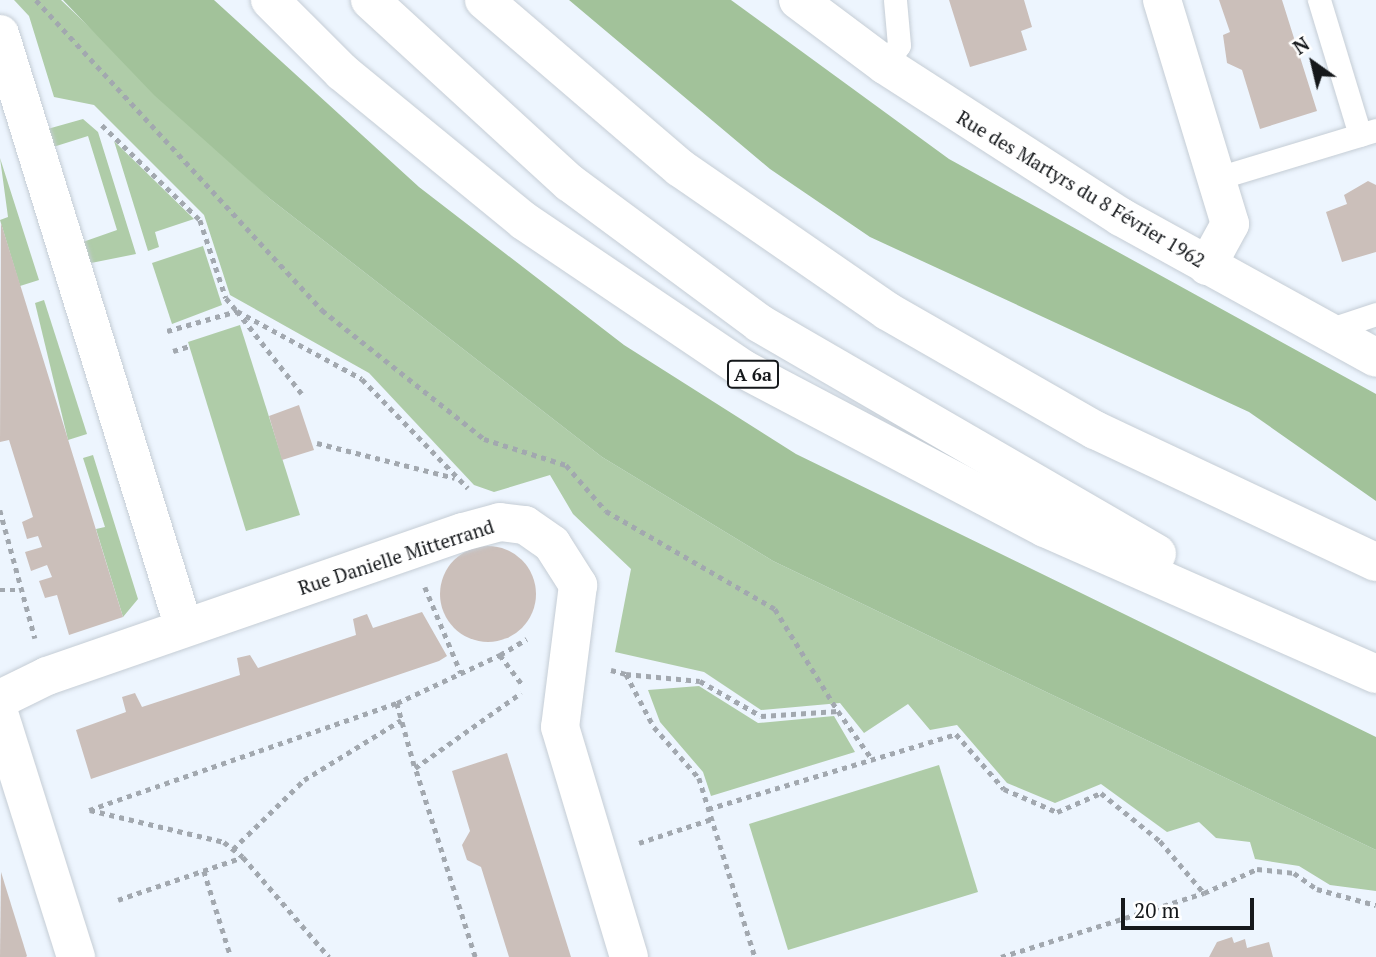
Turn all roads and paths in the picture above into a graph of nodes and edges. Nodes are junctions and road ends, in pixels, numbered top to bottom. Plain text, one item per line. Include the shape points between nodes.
1 (36, 0) edge
2 (270, 0) edge
3 (370, 0) edge
4 (484, 0) edge
5 (798, 0) edge
6 (895, 0) edge
7 (1162, 0) edge
8 (1319, 0) edge
9 (0, 34) edge
10 (885, 65) junction
11 (102, 125) dead end
12 (1368, 133) edge
13 (1218, 178) junction
14 (1208, 266) junction
15 (237, 312) junction
16 (1376, 314) edge
17 (167, 331) dead end
18 (1325, 331) junction
19 (190, 346) dead end
20 (173, 351) dead end
21 (1376, 358) edge
22 (302, 394) dead end
23 (317, 443) dead end
24 (458, 478) junction
25 (475, 495) dead end
26 (0, 510) edge
27 (1376, 562) edge
28 (423, 580) dead end
29 (0, 590) edge
30 (23, 590) junction
31 (184, 628) junction
32 (1304, 640) junction
33 (36, 644) dead end
34 (600, 667) dead end
35 (461, 673) junction
36 (626, 674) junction
37 (1376, 674) edge
38 (518, 679) dead end
39 (526, 690) dead end
40 (0, 699) edge
41 (397, 703) junction
42 (838, 711) junction
43 (0, 716) edge
44 (401, 720) junction
45 (872, 759) junction
46 (415, 768) junction
47 (708, 809) junction
48 (712, 819) junction
49 (624, 848) dead end
50 (233, 849) junction
51 (243, 857) junction
52 (204, 870) junction
53 (1204, 893) junction
54 (118, 900) dead end
55 (1376, 905) edge
56 (76, 957) edge
57 (231, 957) edge
58 (329, 957) edge
59 (475, 957) edge
60 (629, 957) edge
61 (755, 957) edge
62 (1001, 957) edge

1 - 42 path via 321,310 484,439 566,465 606,511 775,610
2 - 32 main road, A 6a via 342,72 524,221 745,370 1045,528
3 - 32 main road via 570,183 759,323
4 - 27 main road via 680,168 887,311 1095,430
5 - 10 main road, Rue des Martyrs du 8 Février 1962
6 - 10 lane via 899,45
7 - 13 main road
8 - 12 lane
9 - 31 main road
10 - 14 main road, Rue des Martyrs du 8 Février 1962
11 - 15 path via 200,220 226,298
12 - 13 lane
13 - 14 main road via 1230,224
14 - 18 main road, Rue des Martyrs du 8 Février 1962
15 - 17 path
15 - 22 path
15 - 24 path via 362,379
16 - 18 lane
18 - 21 main road, Rue des Martyrs du 8 Février 1962
19 - 20 path
23 - 24 path
24 - 25 path
26 - 30 path
28 - 35 path
29 - 30 path
30 - 33 path
31 - 40 main road, Rue Danielle Mitterrand
31 - 60 main road, Rue Danielle Mitterrand via 463,532 500,522 536,530 561,554 578,585 560,727
32 - 37 main road, A 6a
34 - 36 path
35 - 38 path via 500,655
35 - 41 path
36 - 42 path via 701,681 761,716
36 - 47 path via 654,727 699,778
39 - 46 path
41 - 44 path
41 - 50 path via 89,810
42 - 45 path
43 - 56 main road
44 - 46 path
44 - 50 path via 304,780
45 - 47 path
45 - 53 path via 957,734 1004,789 1057,812 1101,793 1160,841
46 - 59 path
47 - 48 path
48 - 49 path
48 - 61 path
50 - 51 path
51 - 52 path
51 - 58 path
52 - 54 path
52 - 57 path
53 - 55 path via 1257,869 1294,873 1333,895
53 - 62 path

